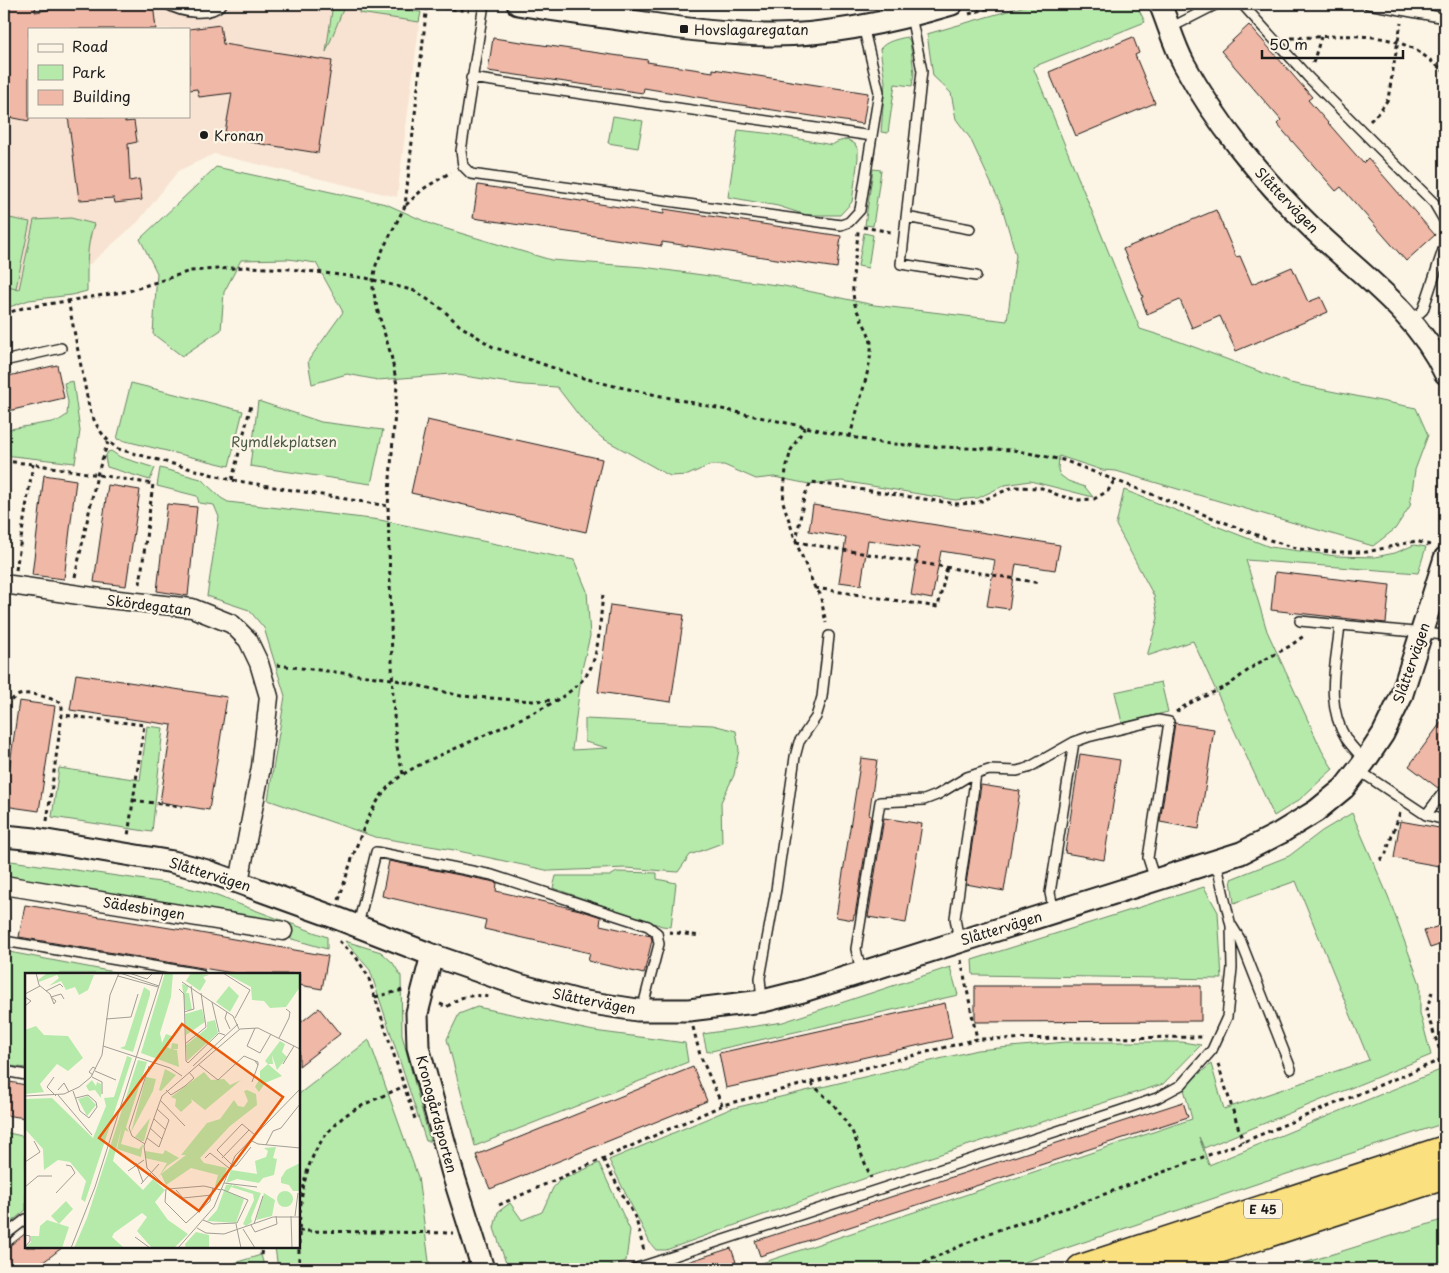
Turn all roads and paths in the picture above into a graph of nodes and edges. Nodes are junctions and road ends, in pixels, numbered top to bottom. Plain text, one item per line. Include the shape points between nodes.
1 (167, 4) edge
2 (222, 4) edge
3 (427, 4) edge
4 (484, 4) edge
5 (518, 4) edge
6 (952, 4) edge
7 (1160, 4) edge
8 (1217, 4) edge
9 (1242, 4) edge
10 (1368, 4) edge
11 (550, 7) edge
12 (1404, 10) junction
13 (899, 13) edge
14 (1445, 18) edge
15 (863, 26) junction
16 (1170, 28) junction
17 (1321, 37) junction
18 (1273, 39) junction
19 (1397, 42) junction
20 (1445, 72) edge
21 (471, 78) junction
22 (1308, 78) junction
23 (1361, 130) junction
24 (872, 136) junction
25 (463, 166) junction
26 (405, 206) junction
27 (906, 216) junction
28 (1445, 226) edge
29 (970, 229) dead end
30 (904, 234) junction
31 (1445, 244) edge
32 (976, 276) dead end
33 (373, 280) junction
34 (68, 300) junction
35 (4, 314) edge
36 (1411, 321) junction
37 (61, 348) dead end
38 (4, 361) edge
39 (1445, 373) edge
40 (251, 405) dead end
41 (806, 427) junction
42 (850, 436) junction
43 (108, 442) junction
44 (4, 461) edge
45 (33, 464) junction
46 (96, 475) junction
47 (1115, 479) junction
48 (232, 480) junction
49 (388, 506) junction
50 (796, 542) junction
51 (1442, 552) edge
52 (947, 567) junction
53 (1040, 583) dead end
54 (9, 585) edge
55 (815, 588) junction
56 (72, 594) junction
57 (603, 595) dead end
58 (138, 603) junction
59 (1300, 621) dead end
60 (1321, 623) junction
61 (1340, 625) junction
62 (1422, 633) junction
63 (1445, 635) edge
64 (829, 636) joint
65 (259, 663) junction
66 (392, 679) junction
67 (556, 700) junction
68 (4, 704) edge
69 (62, 715) junction
70 (1163, 721) junction
71 (1074, 742) junction
72 (1362, 766) junction
73 (403, 774) junction
74 (976, 774) junction
75 (1445, 790) edge
76 (133, 800) junction
77 (1405, 802) junction
78 (182, 807) dead end
79 (1426, 815) junction
80 (1445, 820) edge
81 (46, 827) dead end
82 (4, 836) edge
83 (128, 839) dead end
84 (1216, 860) junction
85 (1380, 860) dead end
86 (1155, 880) junction
87 (239, 882) junction
88 (4, 885) edge
89 (1054, 912) junction
90 (334, 917) junction
91 (357, 926) junction
92 (1231, 926) junction
93 (283, 931) dead end
94 (657, 933) junction
95 (700, 936) dead end
96 (4, 941) edge
97 (960, 950) junction
98 (432, 955) junction
99 (861, 972) junction
100 (194, 973) edge
101 (1432, 992) dead end
102 (762, 1001) junction
103 (642, 1010) junction
104 (689, 1010) junction
105 (1219, 1037) junction
106 (977, 1038) junction
107 (1212, 1050) junction
108 (1444, 1059) edge
109 (1291, 1069) dead end
110 (4, 1071) edge
111 (25, 1075) edge
112 (811, 1082) junction
113 (404, 1086) junction
114 (722, 1105) junction
115 (417, 1124) dead end
116 (1243, 1142) junction
117 (1445, 1150) edge
118 (603, 1159) junction
119 (1445, 1175) edge
120 (876, 1190) junction
121 (499, 1206) dead end
122 (300, 1217) edge
123 (25, 1220) edge
124 (450, 1224) dead end
125 (300, 1231) edge
126 (453, 1233) junction
127 (4, 1236) edge
128 (456, 1242) dead end
129 (262, 1248) edge
130 (299, 1248) edge
131 (260, 1255) dead end
132 (648, 1265) junction
133 (299, 1269) edge
134 (483, 1269) edge
135 (634, 1269) edge
136 (909, 1269) edge
137 (1081, 1269) edge
138 (1157, 1269) edge

1 - 2 lane via 193,12 218,8
3 - 26 path
4 - 21 lane
5 - 11 street
6 - 13 street
7 - 16 street, Slåttervägen
8 - 16 lane
9 - 18 lane
10 - 12 lane
11 - 15 street via 728,33 774,35
12 - 14 lane
12 - 19 path
13 - 15 street
13 - 27 lane via 922,71
15 - 24 lane via 879,92
16 - 36 street, Slåttervägen via 1184,63 1252,163 1307,224
17 - 18 path
17 - 19 path via 1355,36
17 - 22 path
18 - 22 lane
19 - 20 path via 1417,50
19 - 23 path via 1388,99
21 - 24 lane
21 - 25 lane via 461,151
22 - 23 lane
23 - 28 lane via 1434,203
24 - 25 lane via 860,210 849,222 841,225 471,174
25 - 26 path via 423,189
26 - 33 path via 376,265
27 - 29 lane
27 - 30 lane
30 - 32 lane via 901,264
30 - 42 path via 858,227 852,283 854,302 871,342 870,358
31 - 36 lane via 1424,310
33 - 34 path via 247,267 190,271 129,291
33 - 41 path via 414,292 493,347 520,357 610,385
33 - 49 path via 397,385
34 - 35 path
34 - 43 path via 89,408
36 - 39 street, Slåttervägen via 1437,355
37 - 38 lane
40 - 48 path
41 - 42 path
41 - 50 path via 791,450 782,502
42 - 47 path via 880,443 1013,450 1063,460
43 - 46 path
43 - 48 path via 118,449
44 - 45 path
45 - 46 path
45 - 54 path
46 - 56 path
46 - 58 path via 152,484
47 - 50 path via 1108,491 1094,499 1060,496 1042,488 1013,487 977,503 957,504 811,482 804,497
47 - 51 path via 1299,549 1367,552 1416,541
48 - 49 path
49 - 66 path
50 - 52 path
50 - 55 path
51 - 62 street, Slåttervägen
52 - 53 path
52 - 55 path via 938,607
54 - 56 street, Skördegatan
55 - 64 path via 820,594
56 - 58 street, Skördegatan
57 - 67 path via 595,655 589,671
58 - 65 street, Skördegatan via 192,608 232,624 248,640
59 - 60 lane
60 - 61 lane
60 - 70 path via 1230,685 1186,705
61 - 62 lane
61 - 72 lane via 1332,692 1334,710
62 - 63 lane
62 - 72 street, Slåttervägen via 1401,697
64 - 102 lane via 822,697 816,717 799,742 795,757 760,978
65 - 66 path
65 - 87 street, Skördegatan via 269,697 266,731
66 - 67 path via 461,696
66 - 73 path via 396,743
67 - 73 path
68 - 69 path via 25,694 42,696 60,702
69 - 76 path via 144,725
69 - 81 path
70 - 71 lane
70 - 86 lane via 1169,722 1148,858
71 - 74 lane via 1028,768
71 - 89 lane via 1050,893
72 - 77 lane
72 - 84 street, Slåttervägen via 1344,788 1316,811 1272,837
73 - 90 path via 389,786 367,823 351,859
74 - 97 lane via 955,918
74 - 99 lane via 924,800 880,802 856,949
75 - 79 lane
76 - 78 path
76 - 83 path
77 - 79 lane
77 - 85 path via 1385,856
79 - 80 lane
82 - 87 street, Slåttervägen via 173,862
84 - 86 street, Slåttervägen
84 - 92 lane
86 - 89 street, Slåttervägen
87 - 90 street, Slåttervägen
88 - 93 street, Sädesbingen
89 - 97 street, Slåttervägen
90 - 91 street, Slåttervägen
90 - 113 path via 328,934 356,957 368,976
91 - 94 lane via 376,852 492,875 648,926
91 - 98 street, Slåttervägen
92 - 105 lane via 1227,1017
92 - 109 lane via 1240,939
94 - 95 path
94 - 103 lane via 660,944
96 - 100 lane
97 - 99 street, Slåttervägen
97 - 106 path
98 - 103 street, Slåttervägen via 519,985 579,1001
98 - 134 street, Kronogårdsporten via 417,1014 418,1046 452,1174
99 - 102 street, Slåttervägen
101 - 108 path via 1426,1011
102 - 104 street, Slåttervägen
103 - 104 street, Slåttervägen
104 - 114 path via 697,1047
105 - 106 path
105 - 107 lane
106 - 112 path
107 - 116 path
107 - 120 lane via 1181,1085 1157,1098
108 - 116 path
110 - 111 lane
112 - 114 path
112 - 120 path via 834,1105 852,1131
113 - 115 path
113 - 122 path via 348,1114 334,1126 309,1162
114 - 118 path
116 - 136 path via 1081,1203 989,1233
117 - 137 highway, E 45
118 - 121 path
118 - 132 path via 636,1219
119 - 138 highway, E 45
120 - 132 lane
123 - 127 lane
124 - 126 path
125 - 126 path
126 - 128 path
129 - 131 path
130 - 133 path
132 - 135 lane

